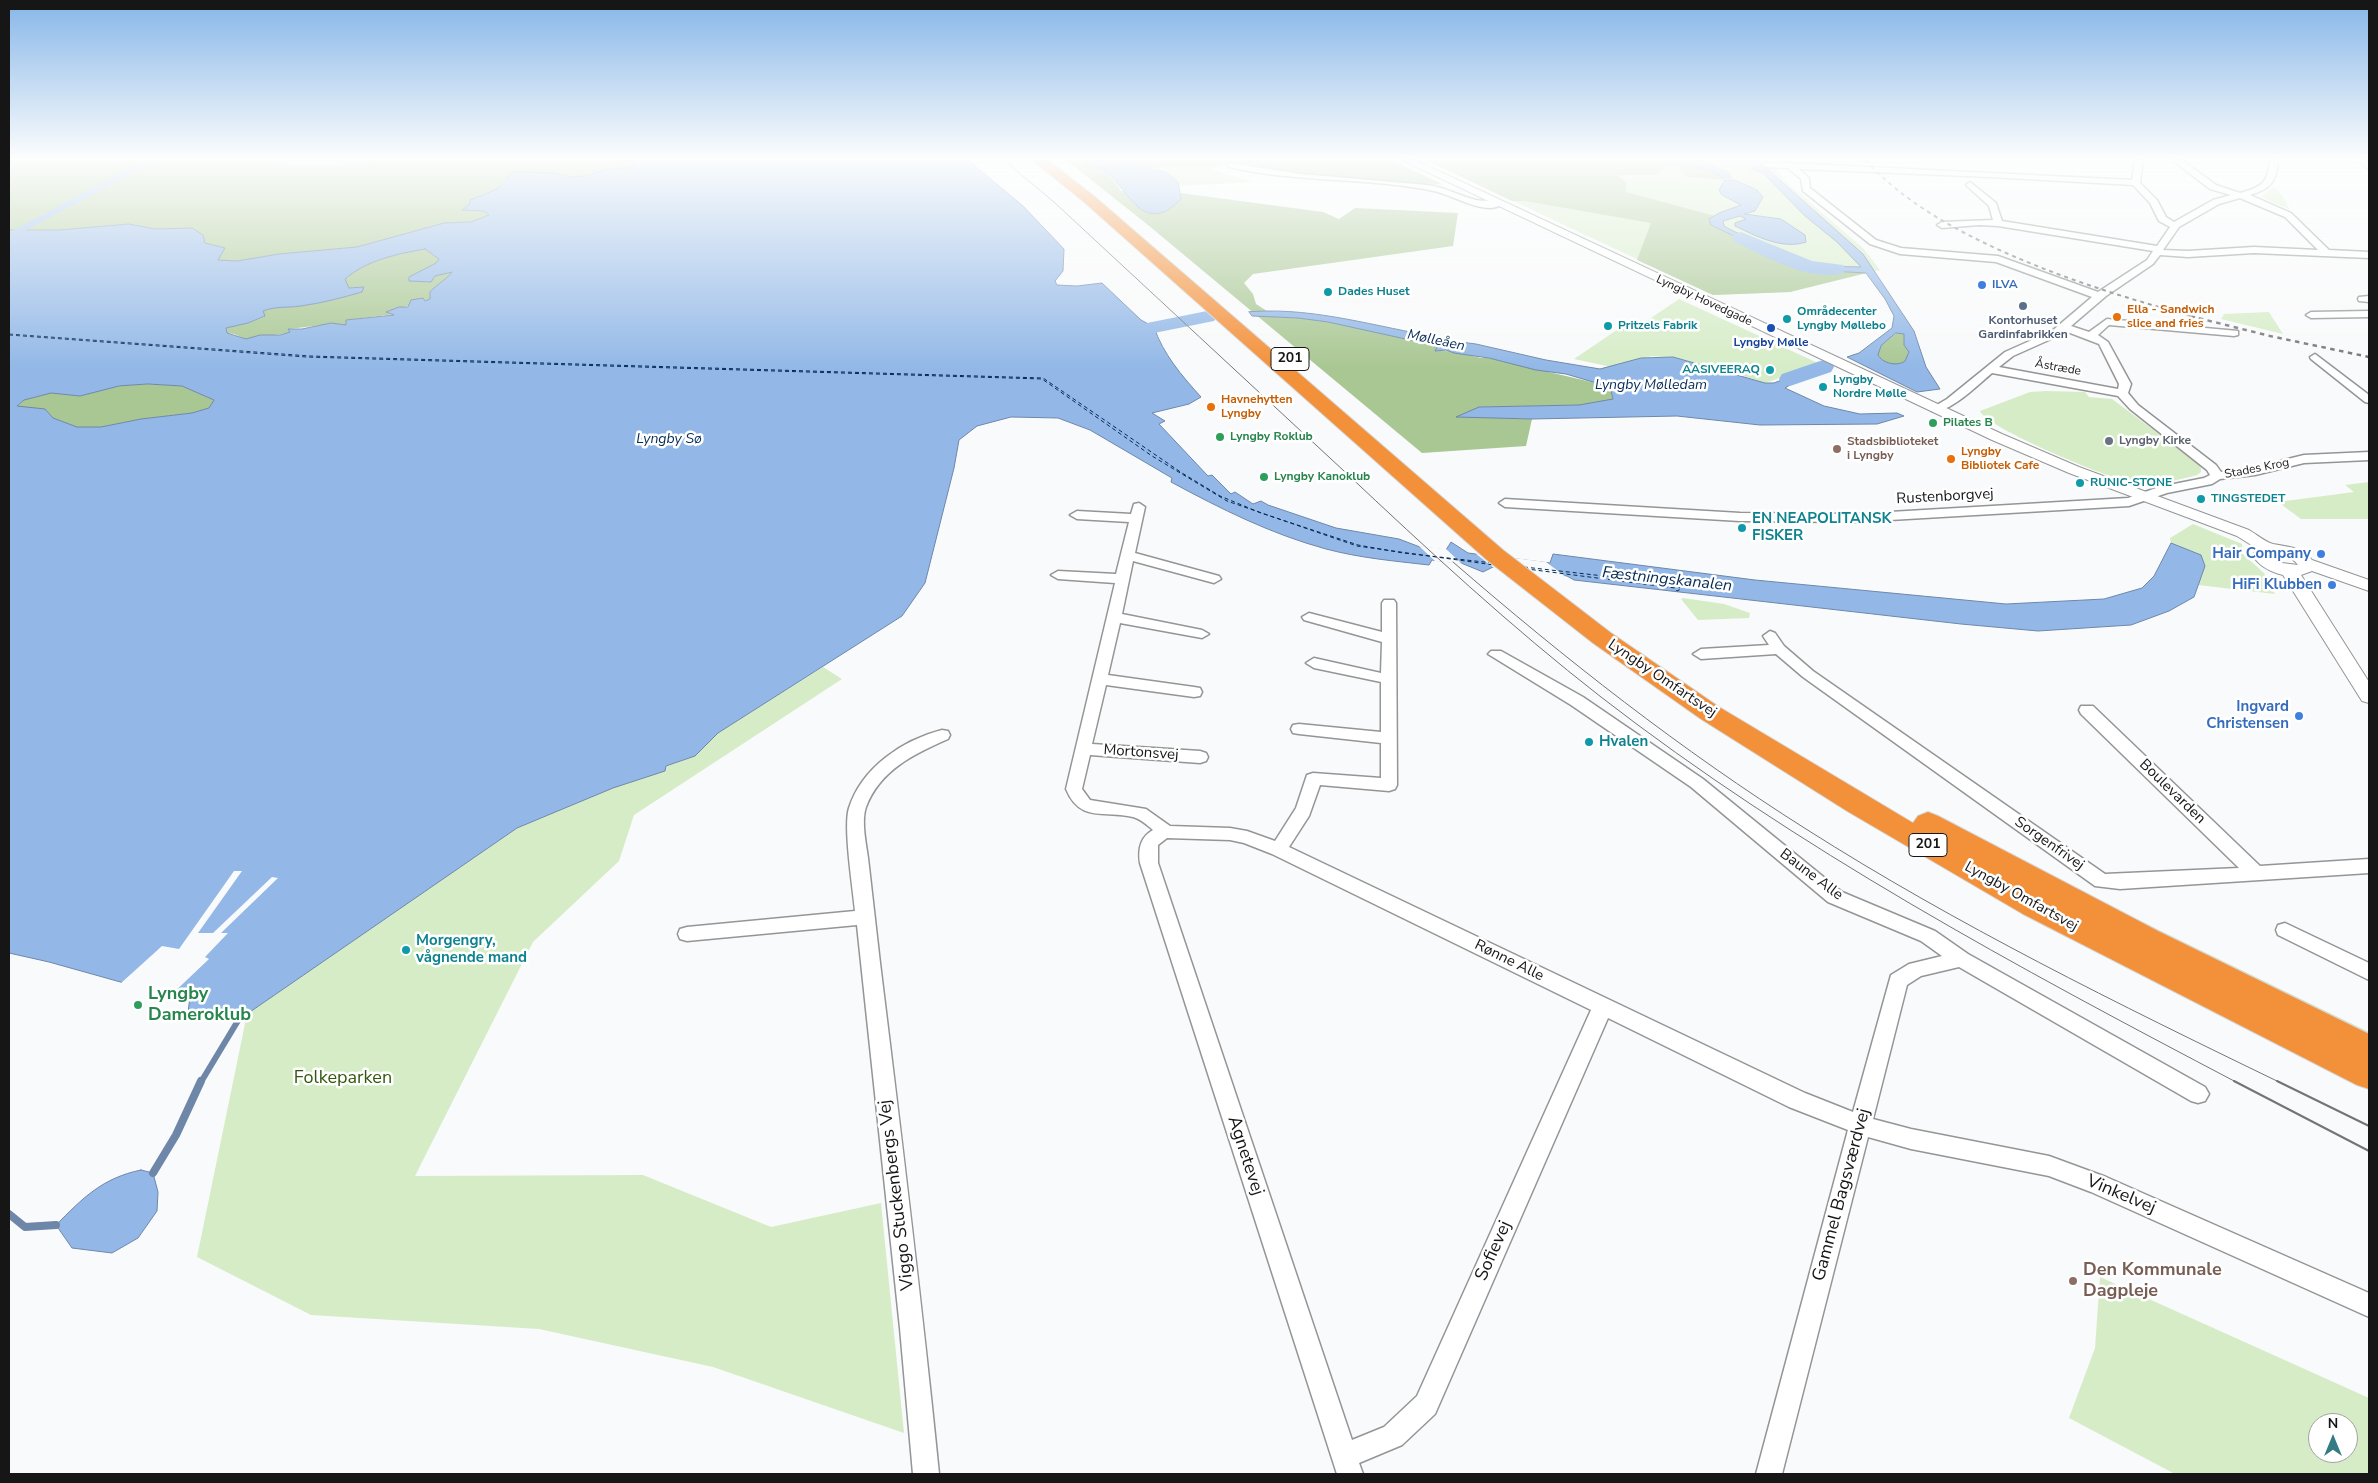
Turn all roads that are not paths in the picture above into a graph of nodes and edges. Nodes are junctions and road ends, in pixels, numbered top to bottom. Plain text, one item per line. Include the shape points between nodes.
1 (1124, 229) edge
2 (1139, 229) edge
3 (1552, 229) edge
4 (1857, 229) edge
5 (2033, 229) edge
6 (2172, 229) edge
7 (2302, 229) edge
8 (2158, 251) junction
9 (2325, 252) junction
10 (2367, 256) edge
11 (2099, 296) junction
12 (2369, 314) edge
13 (2311, 315) dead end
14 (2064, 327) junction
15 (2234, 333) dead end
16 (2091, 336) junction
17 (2314, 357) dead end
18 (1988, 369) junction
19 (2122, 393) junction
20 (2369, 400) edge
21 (1936, 409) junction
22 (2369, 456) edge
23 (2217, 476) junction
24 (2147, 497) junction
25 (1505, 503) dead end
26 (1077, 515) dead end
27 (2269, 548) junction
28 (1128, 555) junction
29 (2307, 564) junction
30 (1520, 565) junction
31 (2289, 570) junction
32 (1058, 575) dead end
33 (1122, 579) junction
34 (1214, 579) dead end
35 (2369, 586) edge
36 (1389, 603) dead end
37 (1113, 617) junction
38 (1308, 617) dead end
39 (1202, 634) dead end
40 (1389, 639) junction
41 (1496, 654) dead end
42 (1701, 654) dead end
43 (1314, 663) dead end
44 (1389, 678) junction
45 (1098, 679) junction
46 (1194, 692) dead end
47 (2369, 697) edge
48 (2087, 710) dead end
49 (1299, 729) dead end
50 (942, 735) dead end
51 (1389, 738) junction
52 (1082, 749) junction
53 (1200, 757) dead end
54 (1159, 835) junction
55 (1278, 849) junction
56 (2369, 866) edge
57 (2256, 873) junction
58 (865, 916) junction
59 (2285, 930) dead end
60 (687, 934) dead end
61 (1961, 959) junction
62 (2369, 972) edge
63 (1603, 1006) junction
64 (2369, 1050) edge
65 (2369, 1074) edge
66 (2198, 1094) dead end
67 (1860, 1125) junction
68 (2369, 1305) edge
69 (1347, 1465) edge
70 (926, 1474) edge
71 (1769, 1474) edge

1 - 30 highway, Lyngby Omfartsvej / 201
2 - 30 highway, Lyngby Omfartsvej / 201 via 1426,477
3 - 21 street, Lyngby Hovedgade
4 - 11 street via 1873,242 1900,251 1998,260
5 - 8 street
6 - 8 street
7 - 9 street
8 - 9 street via 2178,255 2254,250
8 - 11 street via 2150,262
9 - 10 street
11 - 14 street
12 - 13 street
14 - 16 street
14 - 18 street via 2013,351
15 - 16 street via 2107,322
16 - 19 street via 2103,342 2125,384
17 - 20 street
18 - 19 street, Åstræde
18 - 21 street via 1951,401
19 - 23 street via 2134,407 2212,468
21 - 24 street, Lyngby Hovedgade via 2030,452
22 - 23 street, Stades Krog via 2304,460
23 - 24 street, Stades Krog
24 - 25 street, Rustenborgvej via 2129,502 1856,518 1740,517
24 - 27 street, Lyngby Hovedgade via 2243,533
26 - 28 street, Mortonsvej via 1138,512
27 - 29 street, Lyngby Hovedgade via 2294,554
27 - 31 street via 2260,553 2263,559
28 - 33 street, Mortonsvej
28 - 34 street
29 - 31 street via 2301,571
29 - 35 street
30 - 64 highway, Lyngby Omfartsvej / 201 via 1731,706 1873,793 2055,893 2246,992
30 - 65 highway, Lyngby Omfartsvej / 201 via 1602,638 1710,713 1857,804 2034,906
31 - 47 street
32 - 33 street
33 - 37 street, Mortonsvej
36 - 40 street
37 - 39 street
37 - 45 street, Mortonsvej
38 - 40 street
40 - 44 street
41 - 61 street, Baune Alle via 1577,701 1697,783 1835,897 1928,936
42 - 57 street, Sorgenfrivej via 1775,643 1808,674 2101,881
43 - 44 street
44 - 51 street
45 - 46 street
45 - 52 street, Mortonsvej
48 - 57 street, Boulevarden
49 - 51 street
50 - 58 street, Viggo Stuckenbergs Vej via 908,750 884,767 868,786 857,809
51 - 55 street via 1390,784 1313,780 1310,798 1296,826
52 - 53 street, Mortonsvej
52 - 54 street, Mortonsvej via 1074,789 1076,797 1088,807 1138,812 1150,818
54 - 55 street, Rønne Alle via 1230,834
54 - 69 street, Agnetevej via 1146,852 1149,863
55 - 63 street, Rønne Alle
56 - 57 street, Sorgenfrivej
58 - 60 street
58 - 70 street, Viggo Stuckenbergs Vej
59 - 62 street
61 - 66 street, Baune Alle
61 - 67 street, Gammel Bagsværdvej via 1916,969 1898,981
63 - 67 street, Rønne Alle via 1797,1100
63 - 69 street, Sofievej via 1426,1405 1393,1436
67 - 68 street, Vinkelvej via 2066,1172
67 - 71 street, Gammel Bagsværdvej

